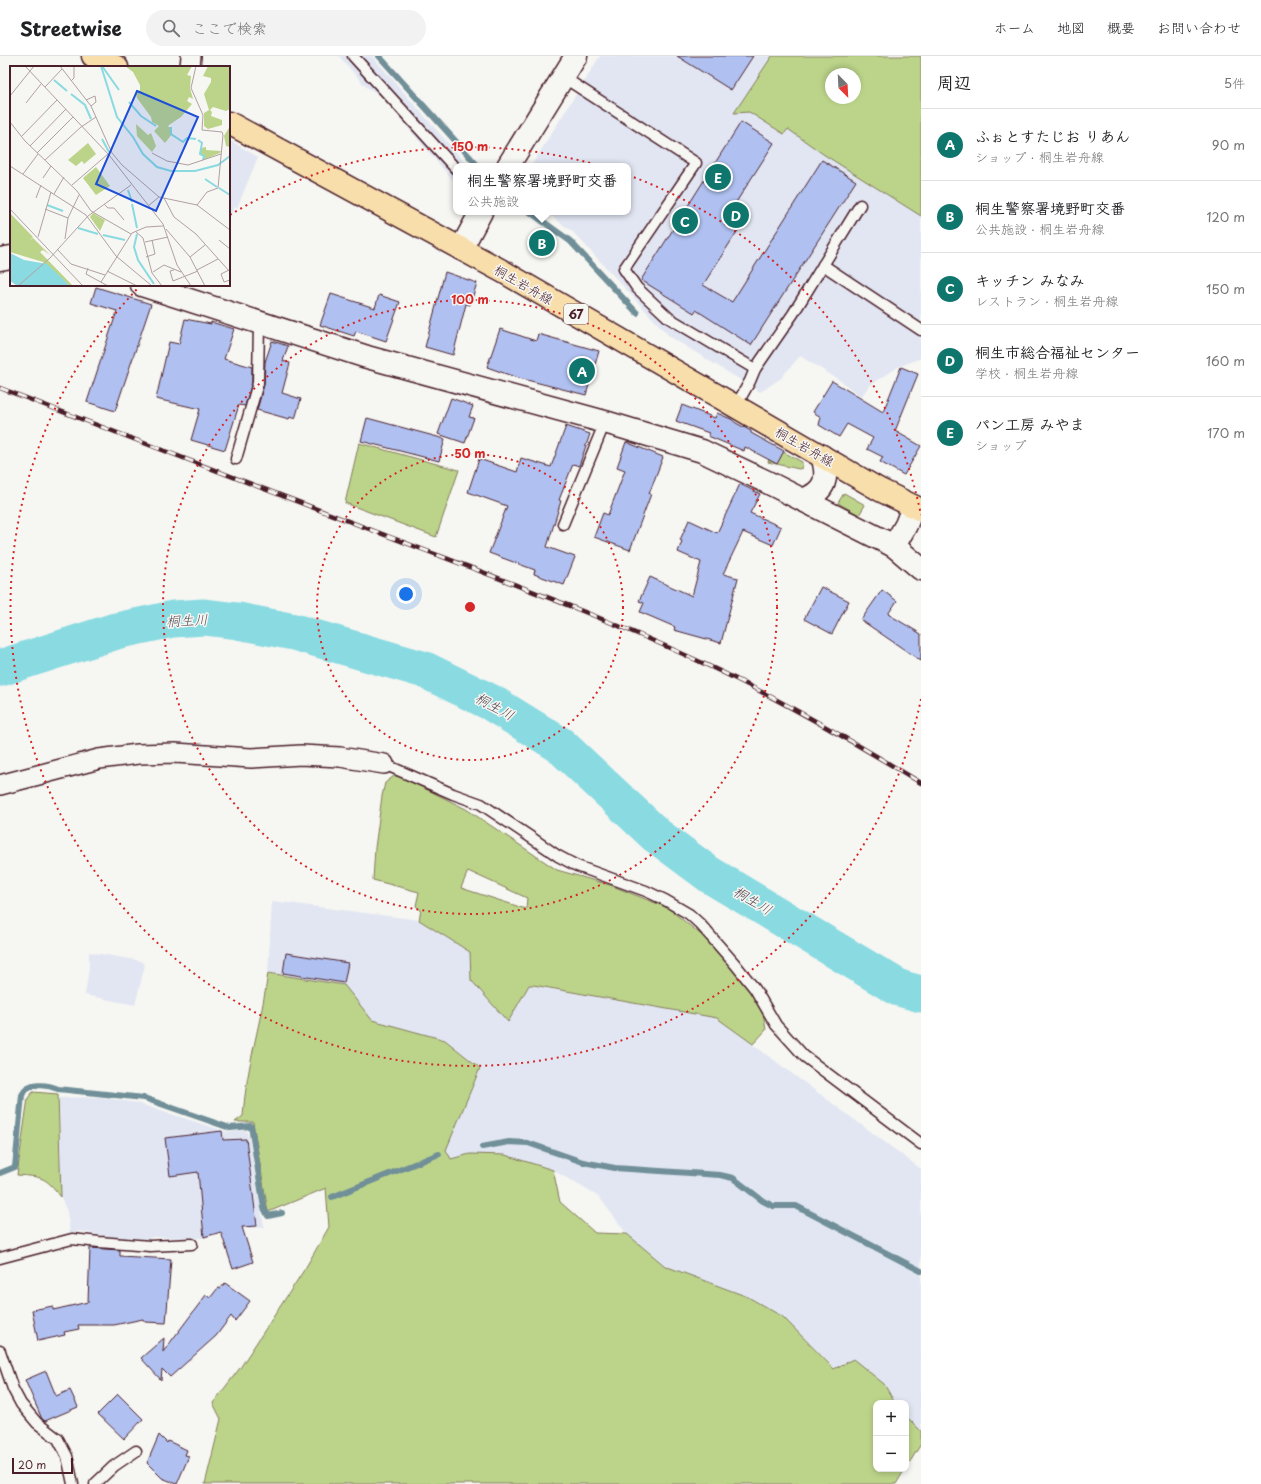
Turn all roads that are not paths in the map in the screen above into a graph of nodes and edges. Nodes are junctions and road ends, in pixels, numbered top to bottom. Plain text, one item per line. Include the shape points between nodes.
1 (93, 56) edge
2 (191, 56) edge
3 (353, 56) edge
4 (576, 56) edge
5 (115, 66) edge
6 (190, 66) edge
7 (563, 77) junction
8 (230, 124) edge
9 (510, 163) edge
10 (453, 166) edge
11 (860, 205) dead end
12 (479, 215) edge
13 (462, 249) junction
14 (10, 257) edge
15 (0, 259) edge
16 (823, 265) junction
17 (145, 286) edge
18 (259, 323) junction
19 (921, 330) edge
20 (755, 369) junction
21 (736, 406) junction
22 (605, 422) junction
23 (822, 456) junction
24 (236, 460) dead end
25 (803, 500) junction
26 (917, 508) edge
27 (563, 524) dead end
28 (894, 546) junction
29 (921, 568) edge
30 (384, 764) joint
31 (0, 785) edge
32 (921, 1144) edge
33 (192, 1244) dead end
34 (0, 1258) edge
35 (0, 1352) edge
36 (136, 1451) dead end
37 (73, 1484) edge
38 (95, 1484) edge

1 - 5 main road
2 - 6 street
3 - 10 lane
4 - 7 street
7 - 9 street
7 - 20 lane via 696,163 624,269 637,288 669,318
8 - 13 main road, 桐生岩舟線 / 67
11 - 16 lane
12 - 13 street
13 - 21 main road, 桐生岩舟線 / 67
14 - 15 street
16 - 19 lane
16 - 20 lane
17 - 18 street
18 - 22 street via 367,357
18 - 24 lane via 258,383
20 - 21 lane
21 - 23 main road, 桐生岩舟線 / 67
22 - 25 street via 702,451
22 - 27 lane
23 - 25 street via 826,468 825,482 820,490
23 - 26 main road, 桐生岩舟線 / 67
25 - 28 street
26 - 28 street
28 - 29 street
30 - 31 street via 309,755 251,758 176,753 138,754 99,759
30 - 32 lane via 480,804 576,866 646,891 689,914 735,964 755,989 776,1025 804,1056
33 - 34 lane via 150,1246 72,1239
35 - 37 lane via 21,1404 37,1423 58,1439 67,1456
36 - 38 lane via 114,1466

